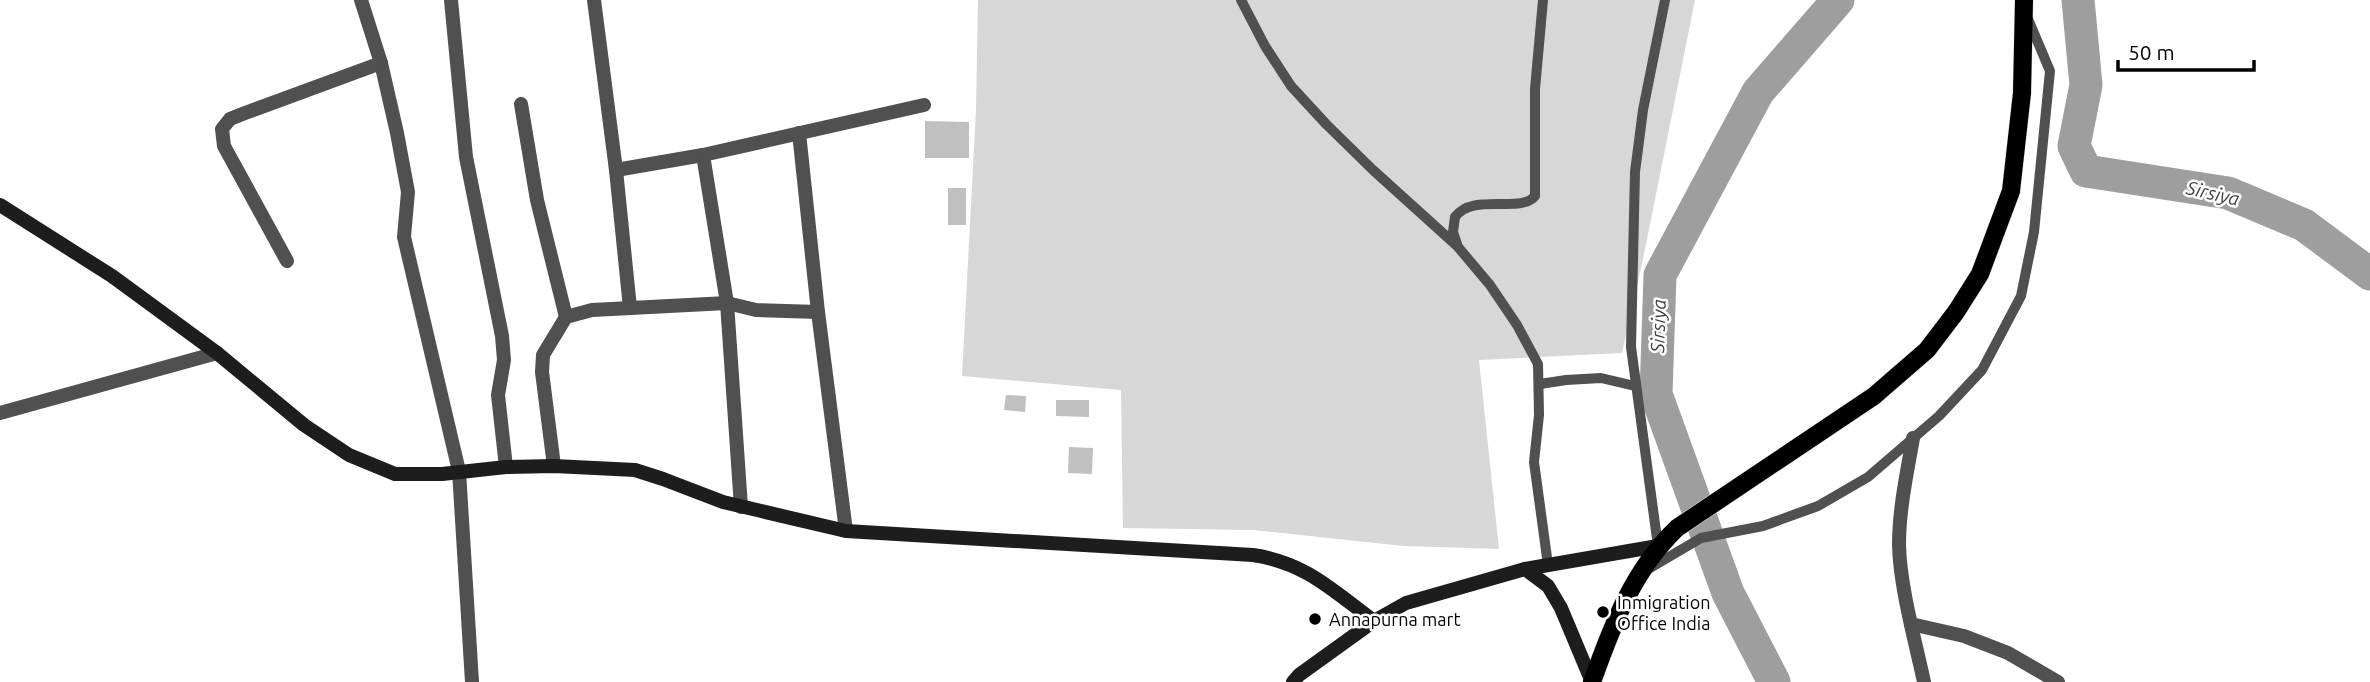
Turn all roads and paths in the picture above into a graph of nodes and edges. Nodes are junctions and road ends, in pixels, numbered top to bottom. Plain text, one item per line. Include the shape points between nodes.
1 (361, 0) edge
2 (451, 0) edge
3 (594, 0) edge
4 (1241, 0) edge
5 (1543, 0) edge
6 (1665, 0) edge
7 (2024, 5) edge
8 (381, 63) junction
9 (521, 104) dead end
10 (924, 105) dead end
11 (799, 133) junction
12 (703, 155) junction
13 (616, 170) junction
14 (0, 205) edge
15 (1458, 247) junction
16 (287, 261) dead end
17 (727, 303) junction
18 (630, 308) junction
19 (818, 312) junction
20 (566, 317) junction
21 (217, 353) junction
22 (1540, 384) junction
23 (1635, 386) junction
24 (0, 413) edge
25 (1913, 438) junction
26 (554, 466) junction
27 (506, 467) junction
28 (459, 471) junction
29 (741, 507) junction
30 (846, 531) junction
31 (1658, 546) junction
32 (1548, 565) junction
33 (1525, 569) junction
34 (1637, 576) junction
35 (1374, 621) junction
36 (1911, 624) junction
37 (472, 682) edge
38 (1293, 682) edge
39 (1592, 682) edge
40 (1924, 682) edge
41 (2058, 682) edge

1 - 8 street
2 - 27 street via 466,157 502,336 504,360 498,395
3 - 13 street
4 - 15 lane via 1292,86 1373,170
5 - 15 lane via 1535,89 1535,196 1525,204 1476,205 1458,213 1453,232
6 - 23 lane via 1635,172 1631,346
7 - 25 lane via 2050,71 2034,232 2021,296 1982,370
7 - 31 main road via 2022,93 2011,191 1980,274 1956,312 1927,350 1874,396 1677,528
8 - 16 street via 245,113 222,129 224,146
8 - 28 street via 408,192 404,237
9 - 20 street via 537,200
10 - 11 street
11 - 12 street
11 - 19 street
12 - 13 street
12 - 17 street
13 - 18 street
14 - 21 street via 112,276
15 - 22 lane via 1517,325 1538,365
17 - 18 street
17 - 19 street via 756,310
17 - 29 street
18 - 20 street
19 - 30 street
20 - 26 street via 543,355
21 - 24 street
21 - 28 street via 304,425 349,455 395,474
22 - 23 lane via 1601,378
22 - 32 lane via 1534,462
23 - 31 lane
25 - 34 lane via 1868,477 1818,506 1763,526 1701,538
25 - 36 street via 1899,546
26 - 27 street
26 - 29 street via 635,470
27 - 28 street
28 - 37 street
29 - 30 street
30 - 35 street via 1277,559 1305,570
31 - 32 street
31 - 34 main road
32 - 33 street
33 - 35 street via 1406,603
33 - 39 street via 1548,586
34 - 39 main road
35 - 38 street
36 - 40 street
36 - 41 street via 1964,636 2008,653

